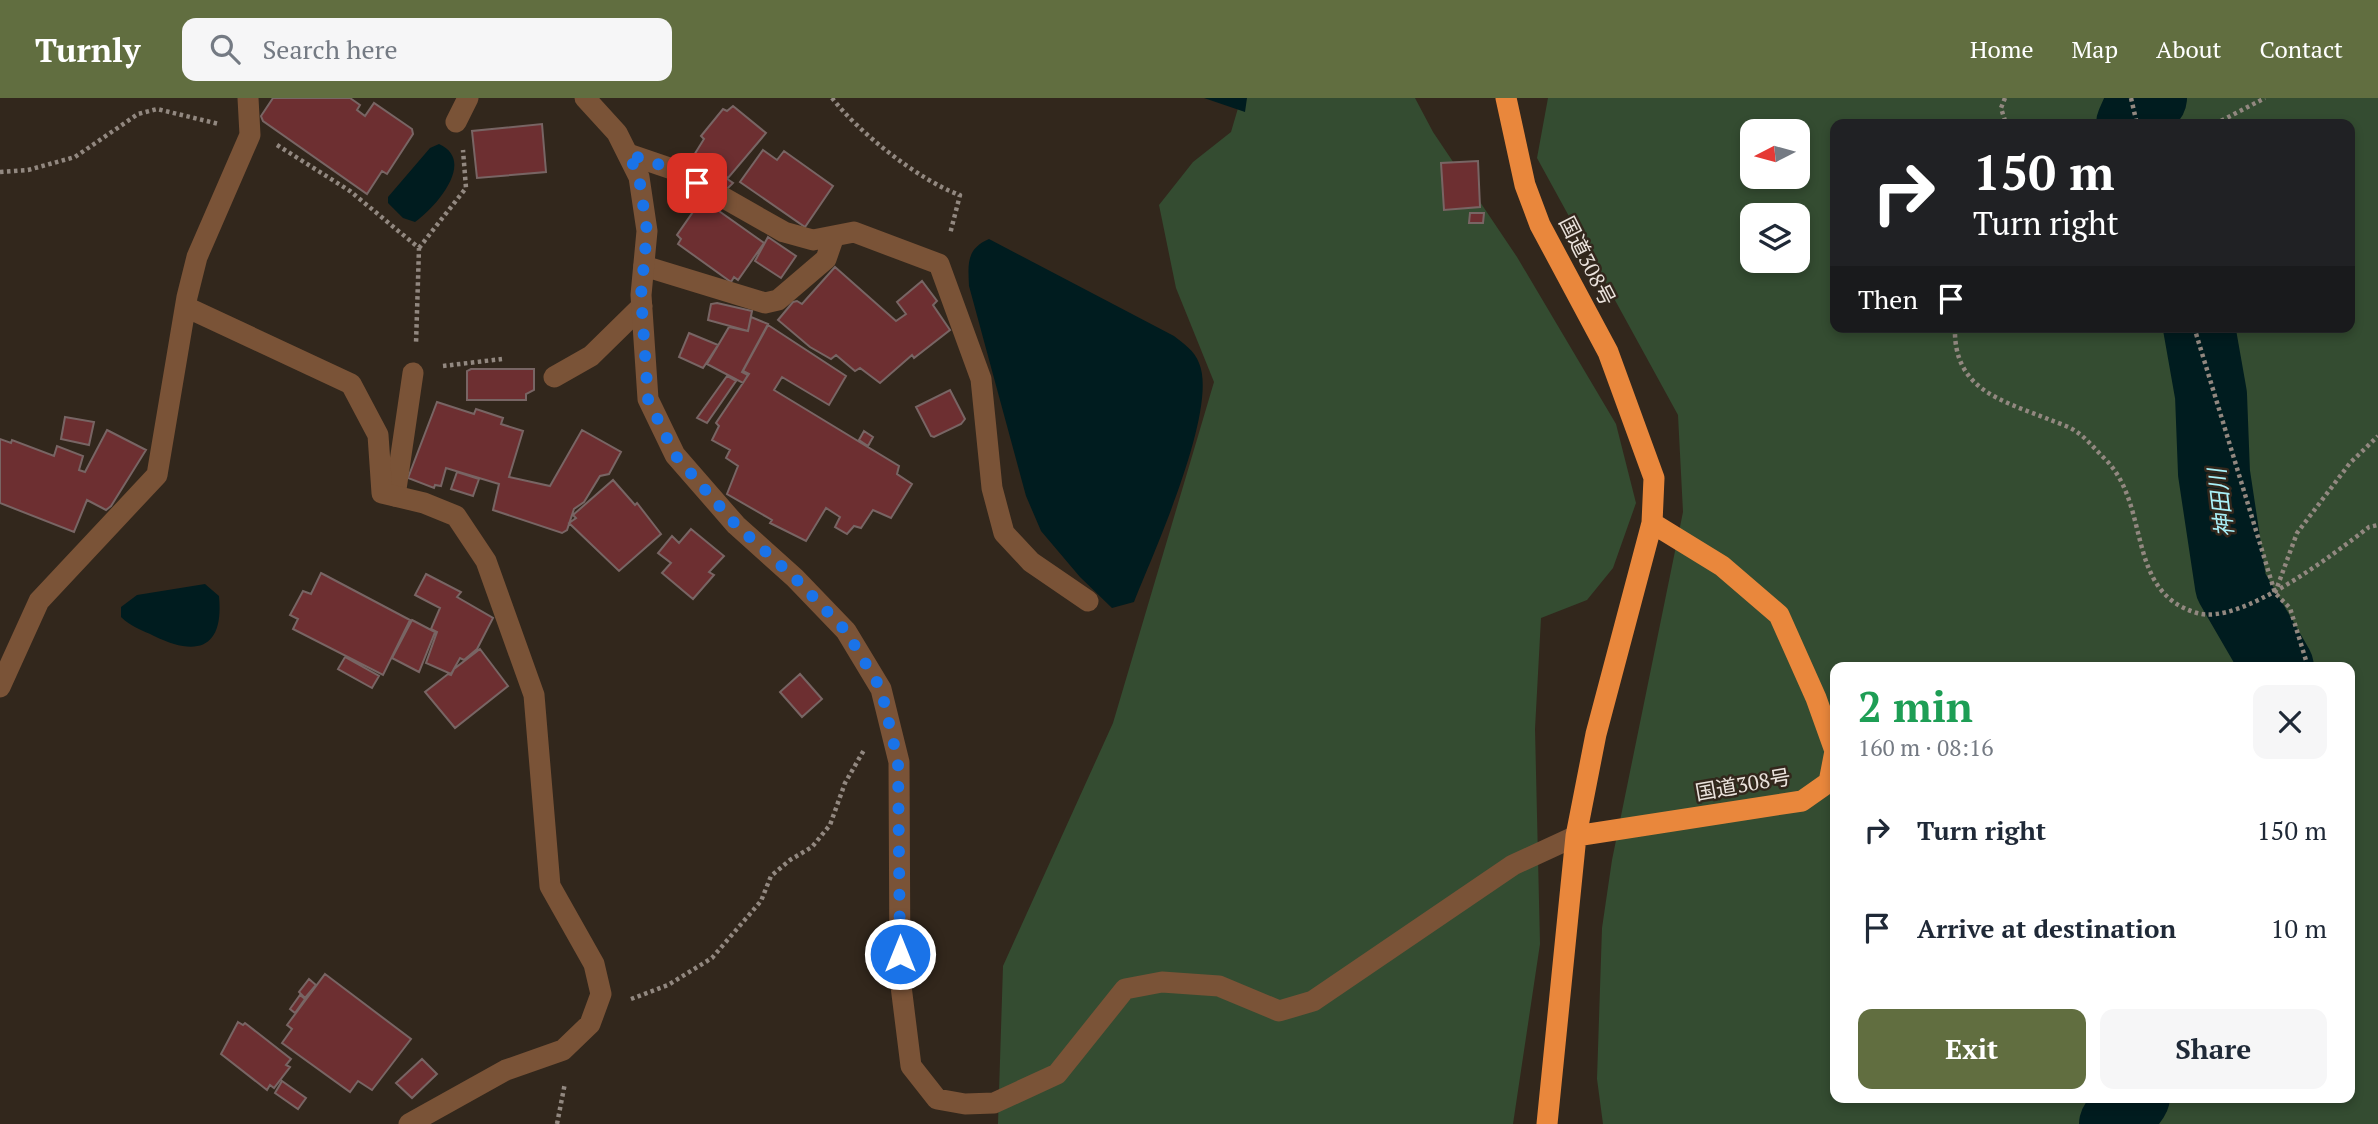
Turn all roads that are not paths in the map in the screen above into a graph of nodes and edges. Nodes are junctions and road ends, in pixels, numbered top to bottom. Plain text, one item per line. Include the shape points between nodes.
1 (248, 98) edge
2 (468, 98) edge
3 (585, 98) edge
4 (1506, 98) edge
5 (456, 121) road end
6 (628, 154) junction
7 (834, 236) junction
8 (643, 266) junction
9 (642, 306) junction
10 (186, 307) junction
11 (414, 373) road end
12 (554, 377) dead end
13 (396, 496) junction
14 (1652, 523) junction
15 (1088, 601) dead end
16 (0, 687) edge
17 (1830, 737) edge
18 (1830, 777) edge
19 (1576, 836) junction
20 (409, 1124) edge
21 (1547, 1124) edge

1 - 10 street via 250,135 197,257
2 - 5 street
3 - 6 street via 617,133
4 - 14 highway, 国道308号 via 1525,184 1540,225 1608,352 1654,478
6 - 7 street via 675,170 784,232 813,240
6 - 8 street via 639,177 647,231
7 - 8 street via 826,258 778,300 765,303
7 - 15 street via 854,232 939,264 981,379 992,488 1004,533 1031,562
8 - 9 street
9 - 12 street via 591,356
9 - 19 street via 648,399 675,455 736,525 846,631 881,689 898,762 900,978 911,1066 937,1099 994,1103 1057,1074 1125,989 1161,982 1219,986 1279,1011 1312,1002 1513,865
10 - 13 street via 351,384 377,435 382,493
10 - 16 street via 157,475 39,601
11 - 13 street
13 - 20 street via 456,516 490,572 534,695 550,886 594,964 601,994 590,1024 563,1050 506,1070
14 - 17 highway, 国道308号 via 1722,566 1779,615
14 - 19 highway, 国道308号 via 1597,734
18 - 19 highway, 国道308号 via 1802,801
19 - 21 highway, 国道308号

